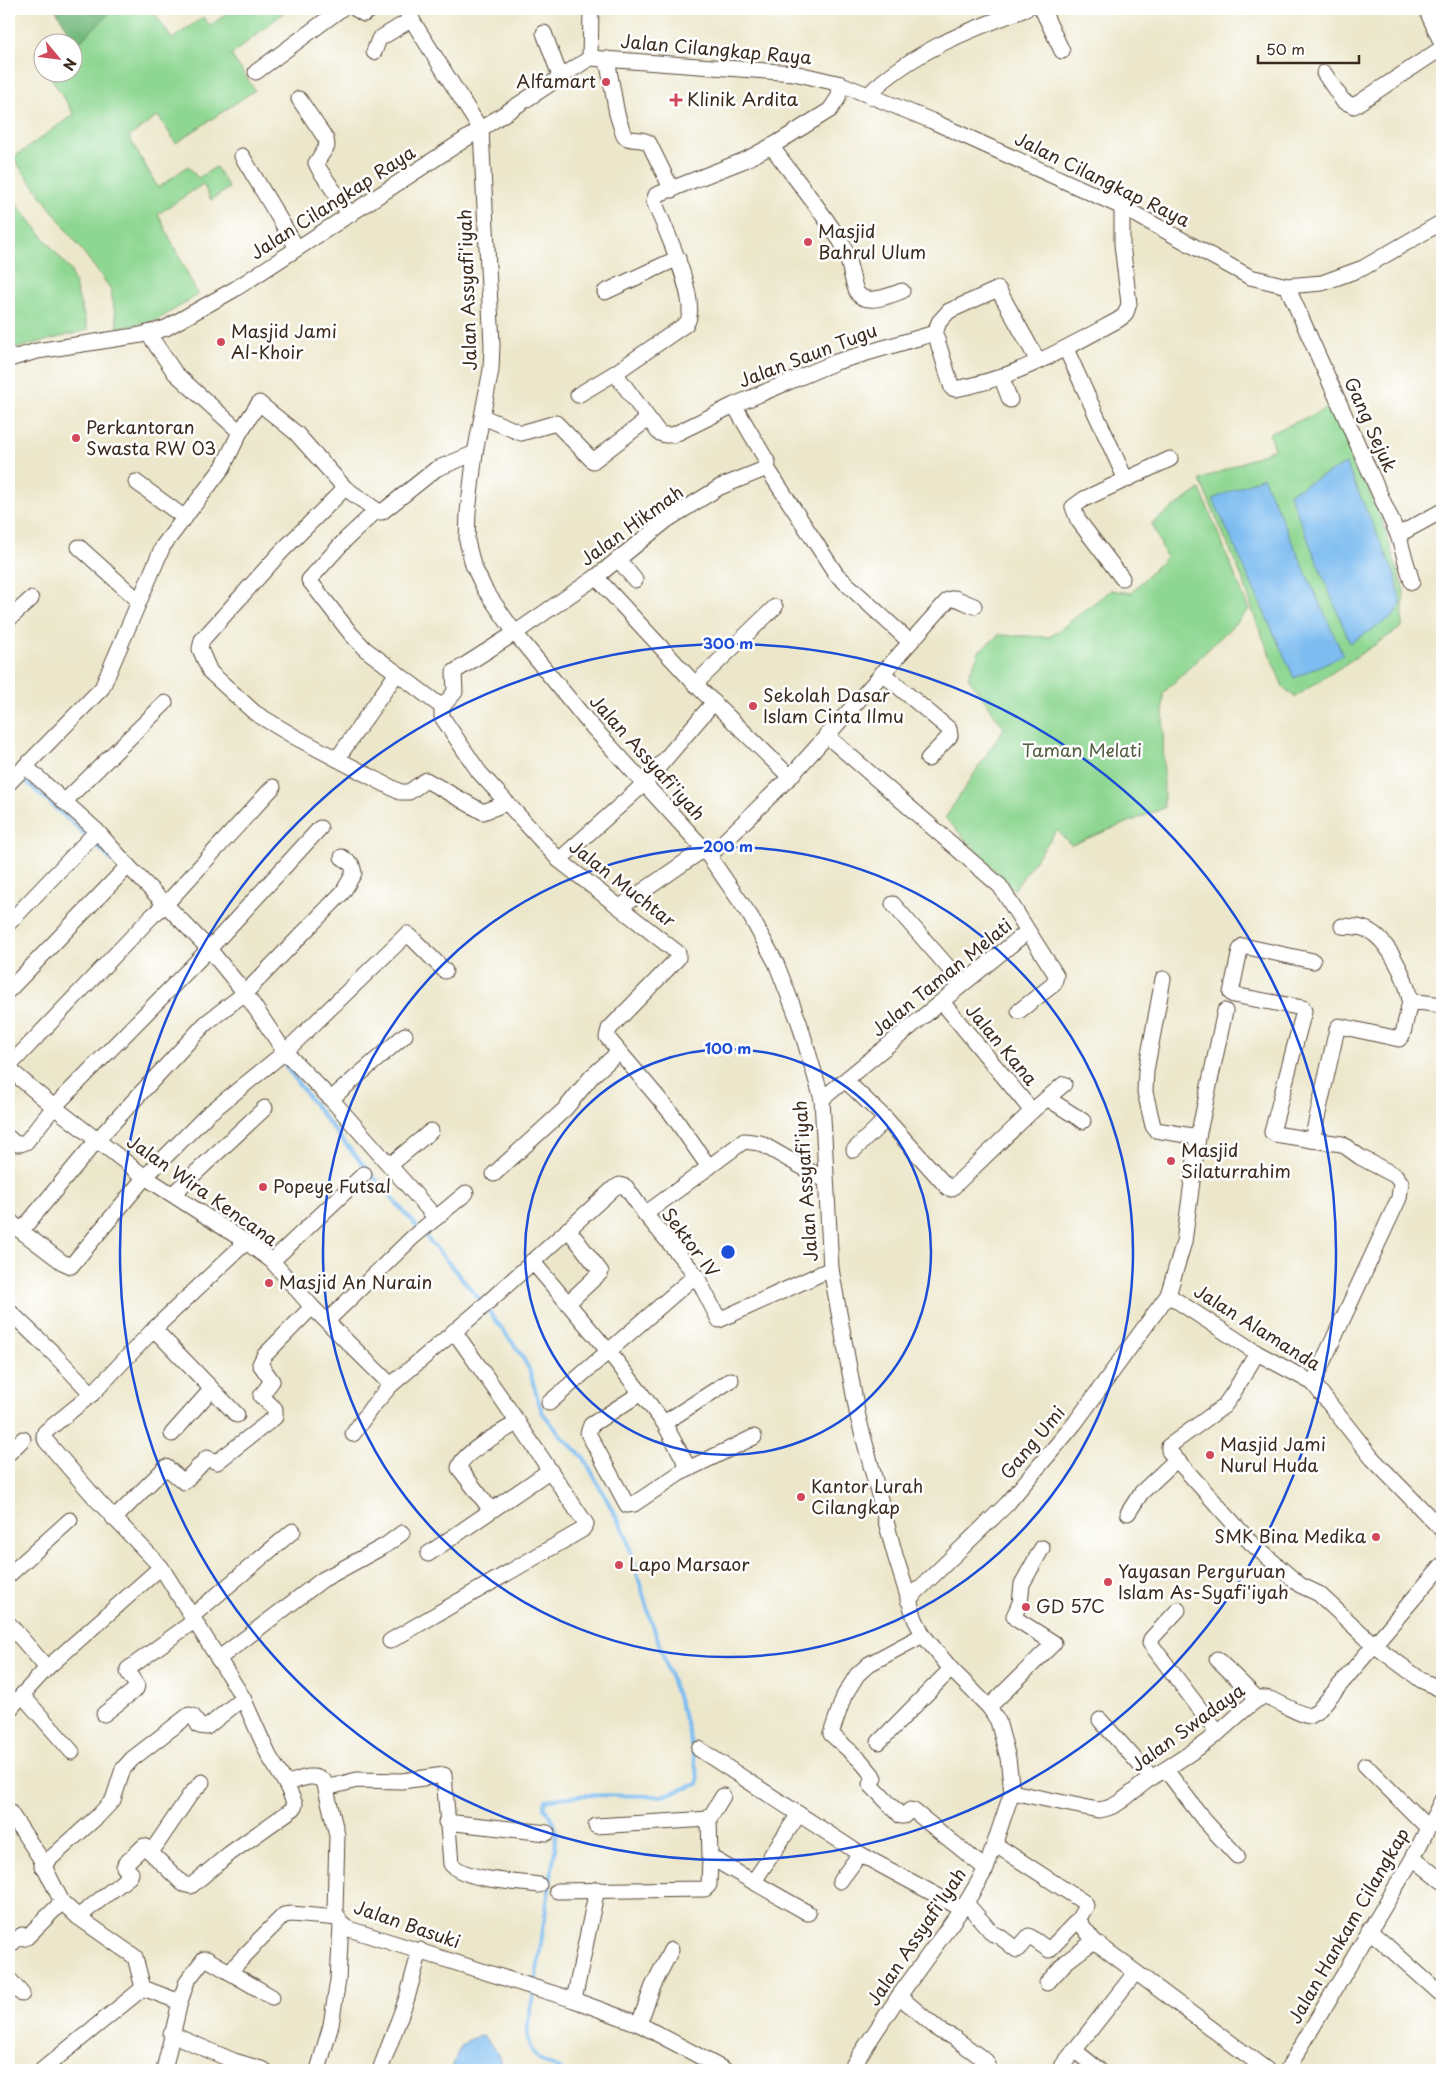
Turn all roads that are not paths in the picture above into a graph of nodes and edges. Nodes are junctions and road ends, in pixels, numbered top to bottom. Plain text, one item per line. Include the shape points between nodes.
1 (341, 9) edge
2 (356, 9) edge
3 (372, 9) edge
4 (591, 9) edge
5 (1026, 9) edge
6 (1042, 9) edge
7 (1426, 9) edge
8 (408, 14) edge
9 (544, 33) dead end
10 (1442, 44) edge
11 (1442, 48) edge
12 (1062, 51) dead end
13 (374, 52) dead end
14 (590, 58) junction
15 (607, 59) junction
16 (256, 72) dead end
17 (1324, 73) dead end
18 (560, 76) junction
19 (841, 84) junction
20 (869, 94) junction
21 (299, 99) dead end
22 (481, 130) junction
23 (771, 146) junction
24 (242, 156) dead end
25 (672, 190) junction
26 (1122, 207) junction
27 (350, 215) junction
28 (1442, 222) edge
29 (297, 248) junction
30 (678, 258) junction
31 (1287, 286) junction
32 (902, 291) dead end
33 (604, 292) dead end
34 (148, 333) junction
35 (935, 333) junction
36 (1066, 349) junction
37 (9, 359) edge
38 (1038, 361) junction
39 (615, 373) junction
40 (1001, 376) junction
41 (578, 395) dead end
42 (1010, 400) dead end
43 (734, 405) junction
44 (483, 417) junction
45 (648, 420) junction
46 (240, 432) junction
47 (475, 453) junction
48 (1170, 460) dead end
49 (767, 468) junction
50 (1126, 480) junction
51 (136, 482) dead end
52 (345, 488) junction
53 (377, 511) junction
54 (1442, 511) edge
55 (185, 518) junction
56 (1398, 535) junction
57 (79, 547) dead end
58 (618, 559) junction
59 (596, 577) junction
60 (1122, 578) dead end
61 (636, 580) dead end
62 (1412, 582) dead end
63 (30, 599) dead end
64 (139, 601) junction
65 (974, 606) dead end
66 (776, 608) dead end
67 (9, 619) edge
68 (520, 630) junction
69 (910, 642) junction
70 (397, 673) junction
71 (882, 673) junction
72 (695, 684) junction
73 (714, 702) junction
74 (165, 703) dead end
75 (442, 707) junction
76 (826, 735) junction
77 (337, 759) junction
78 (928, 759) dead end
79 (17, 774) edge
80 (790, 777) junction
81 (644, 784) junction
82 (273, 787) dead end
83 (64, 802) junction
84 (507, 803) junction
85 (320, 828) dead end
86 (91, 837) junction
87 (706, 853) junction
88 (342, 857) dead end
89 (559, 860) junction
90 (124, 870) junction
91 (893, 904) dead end
92 (620, 907) junction
93 (160, 909) junction
94 (9, 923) edge
95 (1342, 926) dead end
96 (1028, 931) junction
97 (204, 953) junction
98 (1313, 961) dead end
99 (445, 971) dead end
100 (1163, 979) dead end
101 (962, 983) junction
102 (9, 990) edge
103 (239, 997) junction
104 (1410, 1000) junction
105 (942, 1002) junction
106 (1442, 1005) edge
107 (1019, 1011) dead end
108 (1225, 1011) dead end
109 (405, 1035) dead end
110 (619, 1052) junction
111 (280, 1055) junction
112 (9, 1067) edge
113 (846, 1081) junction
114 (1064, 1084) dead end
115 (1047, 1098) junction
116 (331, 1099) junction
117 (822, 1099) junction
118 (54, 1107) junction
119 (266, 1108) dead end
120 (1032, 1111) junction
121 (886, 1119) junction
122 (1083, 1121) dead end
123 (431, 1130) dead end
124 (1198, 1137) junction
125 (9, 1138) edge
126 (97, 1140) junction
127 (1312, 1140) junction
128 (854, 1150) dead end
129 (390, 1165) junction
130 (709, 1168) junction
131 (364, 1174) dead end
132 (494, 1174) dead end
133 (145, 1177) junction
134 (825, 1180) junction
135 (466, 1193) dead end
136 (173, 1194) junction
137 (645, 1214) junction
138 (436, 1218) junction
139 (9, 1220) edge
140 (568, 1229) junction
141 (20, 1232) junction
142 (246, 1242) junction
143 (272, 1261) junction
144 (532, 1261) junction
145 (831, 1269) junction
146 (696, 1276) junction
147 (1168, 1295) junction
148 (568, 1303) junction
149 (312, 1307) junction
150 (9, 1312) edge
151 (327, 1321) junction
152 (154, 1329) junction
153 (454, 1332) junction
154 (609, 1352) junction
155 (1257, 1353) junction
156 (731, 1380) dead end
157 (1313, 1383) junction
158 (391, 1385) junction
159 (211, 1390) junction
160 (640, 1393) junction
161 (92, 1394) junction
162 (548, 1403) dead end
163 (236, 1415) dead end
164 (518, 1422) junction
165 (664, 1423) junction
166 (172, 1434) dead end
167 (353, 1434) dead end
168 (754, 1437) dead end
169 (23, 1438) dead end
170 (9, 1453) edge
171 (1176, 1460) junction
172 (689, 1469) junction
173 (549, 1471) junction
174 (491, 1510) junction
175 (1128, 1513) dead end
176 (114, 1519) junction
177 (70, 1520) dead end
178 (1442, 1530) edge
179 (293, 1532) dead end
180 (402, 1533) dead end
181 (1042, 1548) dead end
182 (428, 1554) dead end
183 (1442, 1565) edge
184 (161, 1567) junction
185 (9, 1575) edge
186 (908, 1600) junction
187 (1178, 1610) dead end
188 (193, 1619) junction
189 (9, 1624) edge
190 (923, 1635) junction
191 (390, 1641) dead end
192 (1374, 1645) junction
193 (1217, 1659) dead end
194 (218, 1660) junction
195 (46, 1668) junction
196 (951, 1670) junction
197 (1442, 1690) edge
198 (22, 1695) junction
199 (243, 1698) junction
200 (1258, 1699) junction
201 (988, 1707) junction
202 (11, 1708) dead end
203 (104, 1714) dead end
204 (1100, 1720) dead end
205 (1218, 1733) junction
206 (879, 1742) dead end
207 (698, 1749) dead end
208 (72, 1752) dead end
209 (1365, 1765) dead end
210 (1166, 1770) junction
211 (1151, 1778) junction
212 (202, 1782) dead end
213 (286, 1784) junction
214 (326, 1788) junction
215 (1012, 1792) junction
216 (723, 1796) dead end
217 (1442, 1800) edge
218 (9, 1811) edge
219 (799, 1814) junction
220 (709, 1819) junction
221 (446, 1822) junction
222 (596, 1826) dead end
223 (1428, 1828) junction
224 (547, 1833) dead end
225 (996, 1846) junction
226 (152, 1851) junction
227 (860, 1854) junction
228 (1237, 1856) dead end
229 (710, 1857) junction
230 (1413, 1858) junction
231 (42, 1866) junction
232 (986, 1869) junction
233 (754, 1881) junction
234 (840, 1881) dead end
235 (1442, 1881) edge
236 (539, 1885) dead end
237 (597, 1889) junction
238 (558, 1891) dead end
239 (62, 1902) junction
240 (964, 1906) junction
241 (808, 1913) dead end
242 (78, 1917) junction
243 (1078, 1920) junction
244 (340, 1921) junction
245 (1369, 1930) junction
246 (1094, 1941) junction
247 (9, 1946) edge
248 (420, 1950) junction
249 (671, 1950) dead end
250 (229, 1972) junction
251 (1135, 1973) junction
252 (10, 1982) edge
253 (1047, 1983) dead end
254 (143, 1988) junction
255 (22, 1994) dead end
256 (1442, 1995) edge
257 (272, 1996) dead end
258 (899, 1996) junction
259 (574, 2000) junction
260 (180, 2002) junction
261 (638, 2024) junction
262 (171, 2034) junction
263 (1074, 2050) junction
264 (716, 2068) edge
265 (42, 2070) edge
266 (164, 2070) edge
267 (264, 2070) edge
268 (318, 2070) edge
269 (380, 2070) edge
270 (850, 2070) edge
271 (984, 2070) edge
272 (1059, 2070) edge
273 (1099, 2070) edge
274 (1267, 2070) edge
275 (1287, 2070) edge

1 - 16 street
2 - 3 street via 364,14
4 - 14 street
5 - 20 street via 989,22 911,60
6 - 12 street
7 - 10 street
8 - 13 street via 379,39
8 - 22 street
9 - 18 street
11 - 17 street via 1354,106 1343,101
14 - 15 street, Jalan Cilangkap Raya
14 - 18 street, Jalan Cilangkap Raya
15 - 19 street, Jalan Cilangkap Raya via 794,73
15 - 25 street via 624,138 649,143
18 - 22 street, Jalan Cilangkap Raya
19 - 20 street, Jalan Cilangkap Raya
19 - 23 street via 838,98 830,110
20 - 26 street, Jalan Cilangkap Raya
21 - 27 street via 326,139 327,146 316,163 318,169
22 - 27 street, Jalan Cilangkap Raya
22 - 44 street, Jalan Assyafi'iyah via 492,345
23 - 25 street via 746,160
23 - 32 street via 844,246 859,296 867,299
24 - 29 street
25 - 30 street via 656,196 654,201
26 - 31 street, Jalan Cilangkap Raya via 1250,277
26 - 36 street via 1127,311 1118,320
27 - 29 street, Jalan Cilangkap Raya
28 - 31 street, Jalan Cilangkap Raya via 1363,268 1322,283
29 - 34 street, Jalan Cilangkap Raya via 227,294 166,328
30 - 33 street
30 - 39 street via 691,306 690,319
31 - 56 street, Gang Sejuk
34 - 37 street, Jalan Cilangkap Raya via 37,351
34 - 46 street via 175,373
35 - 38 street via 939,322 950,311 1001,284
35 - 40 street via 953,389
35 - 43 street, Jalan Saun Tugu via 836,362
36 - 38 street
36 - 50 street
38 - 40 street
39 - 41 street
39 - 45 street, Jalan Saun Tugu
40 - 42 street
43 - 45 street, Jalan Saun Tugu via 665,436
43 - 49 street via 768,463
44 - 45 street via 521,433 556,423 593,461
44 - 47 street, Jalan Assyafi'iyah
46 - 52 street via 258,403 296,433
46 - 55 street via 223,467
47 - 53 street via 436,469 382,512
47 - 68 street, Jalan Assyafi'iyah via 467,541 473,565 485,590
48 - 50 street
49 - 58 street, Jalan Hikmah via 720,487 667,520
49 - 69 street via 836,574
50 - 60 street via 1073,506 1078,520
51 - 55 street
52 - 53 street
52 - 77 street via 281,552 202,640 200,649 210,672 255,713
53 - 70 street via 309,580 365,649
54 - 56 street
55 - 64 street via 163,546
56 - 62 street, Gang Sejuk
57 - 64 street
58 - 59 street, Jalan Hikmah
58 - 61 street
59 - 68 street, Jalan Hikmah
59 - 72 street
63 - 67 street
64 - 79 street via 102,688
65 - 69 street via 955,598 948,600
66 - 72 street
68 - 75 street, Jalan Hikmah via 454,672 455,692
68 - 81 street, Jalan Assyafi'iyah via 588,722
69 - 71 street
70 - 75 street
70 - 77 street
71 - 76 street
71 - 78 street via 949,730 950,736
72 - 73 street
73 - 80 street
73 - 81 street
74 - 83 street
75 - 84 street, Jalan Muchtar via 442,717 460,744 479,772
76 - 80 street
76 - 96 street, Jalan Taman Melati via 1000,886
77 - 84 street via 400,792 409,792 426,780 483,812
79 - 83 street
80 - 87 street
81 - 87 street, Jalan Assyafi'iyah
81 - 89 street
82 - 93 street
83 - 86 street
84 - 89 street, Jalan Muchtar
85 - 97 street
86 - 90 street
86 - 94 street
87 - 92 street
87 - 117 street, Jalan Assyafi'iyah via 751,918 776,963 799,1022
88 - 103 street via 352,865 354,873 342,892
89 - 92 street, Jalan Muchtar
90 - 93 street
90 - 102 street
91 - 101 street
92 - 110 street, Jalan Muchtar via 678,953 678,958 609,1029 607,1037
93 - 97 street
93 - 112 street
95 - 104 street via 1363,928 1377,936 1392,954
96 - 101 street, Jalan Taman Melati
96 - 107 street via 1057,980
97 - 103 street
97 - 118 street
98 - 127 street via 1243,946 1231,993 1233,996 1303,1008 1272,1132
99 - 111 street via 406,934
100 - 124 street via 1145,1092 1156,1130
101 - 105 street, Jalan Taman Melati
103 - 111 street
103 - 126 street via 206,1023
104 - 106 street
104 - 127 street via 1403,1034 1399,1038 1338,1028
105 - 113 street, Jalan Taman Melati
105 - 120 street, Jalan Kana
108 - 124 street, Gang Umi
109 - 116 street
110 - 130 street, Jalan Muchtar via 671,1113
110 - 132 street via 592,1076 565,1109
111 - 116 street
111 - 133 street via 207,1115
112 - 118 street, Jalan Wira Kencana
113 - 117 street, Jalan Taman Melati
113 - 121 street
114 - 115 street
115 - 120 street
115 - 122 street
116 - 129 street
117 - 134 street, Jalan Assyafi'iyah
118 - 125 street via 26,1142 15,1144
118 - 126 street, Jalan Wira Kencana
119 - 136 street
120 - 121 street via 951,1189
121 - 128 street
123 - 129 street
124 - 147 street, Gang Umi via 1184,1242
126 - 133 street, Jalan Wira Kencana
126 - 141 street
127 - 157 street via 1342,1144 1396,1176 1401,1189
129 - 138 street
130 - 134 street via 744,1141 752,1140
130 - 137 street
131 - 143 street
133 - 136 street, Jalan Wira Kencana
133 - 141 street via 71,1266
134 - 145 street, Jalan Assyafi'iyah
135 - 138 street
136 - 142 street, Jalan Wira Kencana
137 - 140 street, Sektor IV via 626,1187 620,1185
137 - 146 street, Sektor IV
138 - 151 street
139 - 141 street
140 - 144 street
140 - 148 street via 601,1272
142 - 143 street, Jalan Wira Kencana
142 - 152 street
143 - 149 street, Jalan Wira Kencana
144 - 148 street
144 - 153 street
145 - 146 street, Sektor IV via 719,1320
145 - 186 street, Jalan Assyafi'iyah via 858,1417
146 - 154 street
147 - 155 street, Jalan Alamanda
147 - 186 street, Gang Umi via 1075,1423 1007,1504
148 - 154 street
149 - 151 street, Jalan Wira Kencana
149 - 176 street via 260,1364 272,1380 261,1396 275,1409 275,1417 217,1462 207,1458 184,1482 166,1467
150 - 161 street
151 - 158 street, Jalan Wira Kencana
152 - 159 street
152 - 161 street
153 - 158 street
153 - 164 street
154 - 160 street
154 - 162 street
155 - 157 street, Jalan Alamanda
155 - 171 street via 1224,1406 1169,1446
156 - 165 street
157 - 178 street, Jalan Alamanda via 1372,1458
158 - 167 street
159 - 163 street
159 - 166 street
160 - 165 street
160 - 172 street via 588,1430 625,1503 631,1506
161 - 176 street via 44,1436
164 - 173 street
164 - 174 street via 460,1463 459,1468
165 - 172 street
168 - 172 street
169 - 170 street
171 - 175 street via 1141,1492
171 - 192 street via 1251,1543 1300,1584 1319,1594
173 - 174 street
173 - 191 street via 586,1524 582,1530
174 - 182 street
176 - 184 street
177 - 185 street
179 - 188 street
180 - 194 street via 322,1580
181 - 201 street via 1022,1584 1020,1603 1014,1616 1054,1643
183 - 192 street, Jalan Swadaya
184 - 188 street
184 - 195 street
186 - 190 street, Jalan Assyafi'iyah
187 - 205 street via 1150,1643
188 - 194 street
188 - 203 street via 128,1668 136,1689
189 - 195 street
190 - 196 street, Jalan Assyafi'iyah
190 - 232 street via 869,1664 857,1675 844,1696 830,1734 860,1760 875,1778 870,1784 901,1816 914,1811
192 - 197 street via 1422,1680
192 - 200 street, Jalan Swadaya via 1317,1712 1310,1716 1267,1698
193 - 200 street
194 - 199 street
195 - 198 street
196 - 201 street, Jalan Assyafi'iyah
196 - 206 street
198 - 202 street
198 - 208 street
199 - 213 street via 269,1756
199 - 231 street via 207,1726 199,1726 189,1715 132,1759 124,1769 113,1800
200 - 205 street, Jalan Swadaya
201 - 215 street, Jalan Assyafi'iyah via 1004,1738
204 - 211 street
205 - 210 street, Jalan Swadaya
207 - 219 street
209 - 223 street
210 - 211 street, Jalan Swadaya
210 - 228 street via 1204,1820
211 - 215 street, Jalan Swadaya via 1108,1809 1098,1810
212 - 226 street
213 - 214 street via 312,1776 324,1781
213 - 226 street via 294,1808 229,1854 191,1886 183,1884
214 - 221 street via 357,1780 402,1781 444,1775
214 - 244 street, Jalan Basuki via 337,1835 335,1911
215 - 225 street, Jalan Assyafi'Iyah
216 - 220 street
217 - 223 street, Jalan Hankam Cilangkap
218 - 231 street via 39,1856
219 - 227 street
219 - 233 street
220 - 222 street
220 - 229 street
221 - 224 street
221 - 236 street via 454,1868 466,1874
223 - 230 street, Jalan Hankam Cilangkap
225 - 232 street, Jalan Assyafi'Iyah
225 - 243 street via 1085,1903
226 - 242 street via 142,1846 124,1866 130,1876
227 - 234 street
227 - 240 street
229 - 233 street
229 - 237 street via 705,1889
230 - 235 street
230 - 245 street, Jalan Hankam Cilangkap
231 - 239 street
232 - 240 street, Jalan Assyafi'Iyah
233 - 241 street
237 - 238 street
237 - 259 street
239 - 242 street
239 - 247 street via 27,1937 22,1935
240 - 243 street via 993,1934 1016,1950 1029,1936 1050,1950
240 - 258 street, Jalan Assyafi'Iyah
242 - 254 street via 135,1957
243 - 246 street
244 - 248 street, Jalan Basuki via 349,1929
244 - 250 street via 284,1915
244 - 268 street via 338,1980 331,2025
245 - 256 street
245 - 275 street, Jalan Hankam Cilangkap
246 - 251 street
246 - 253 street via 1066,1962
248 - 259 street, Jalan Basuki
248 - 269 street via 407,1998
249 - 261 street
250 - 257 street
250 - 260 street via 204,1959 187,1981
251 - 263 street
251 - 274 street
252 - 255 street
254 - 260 street
254 - 265 street
258 - 270 street, Jalan Assyafi'Iyah
258 - 271 street via 940,2031 986,2061 988,2065
259 - 261 street, Jalan Basuki
260 - 262 street
261 - 264 street, Jalan Basuki
262 - 266 street
262 - 267 street
263 - 272 street
263 - 273 street

